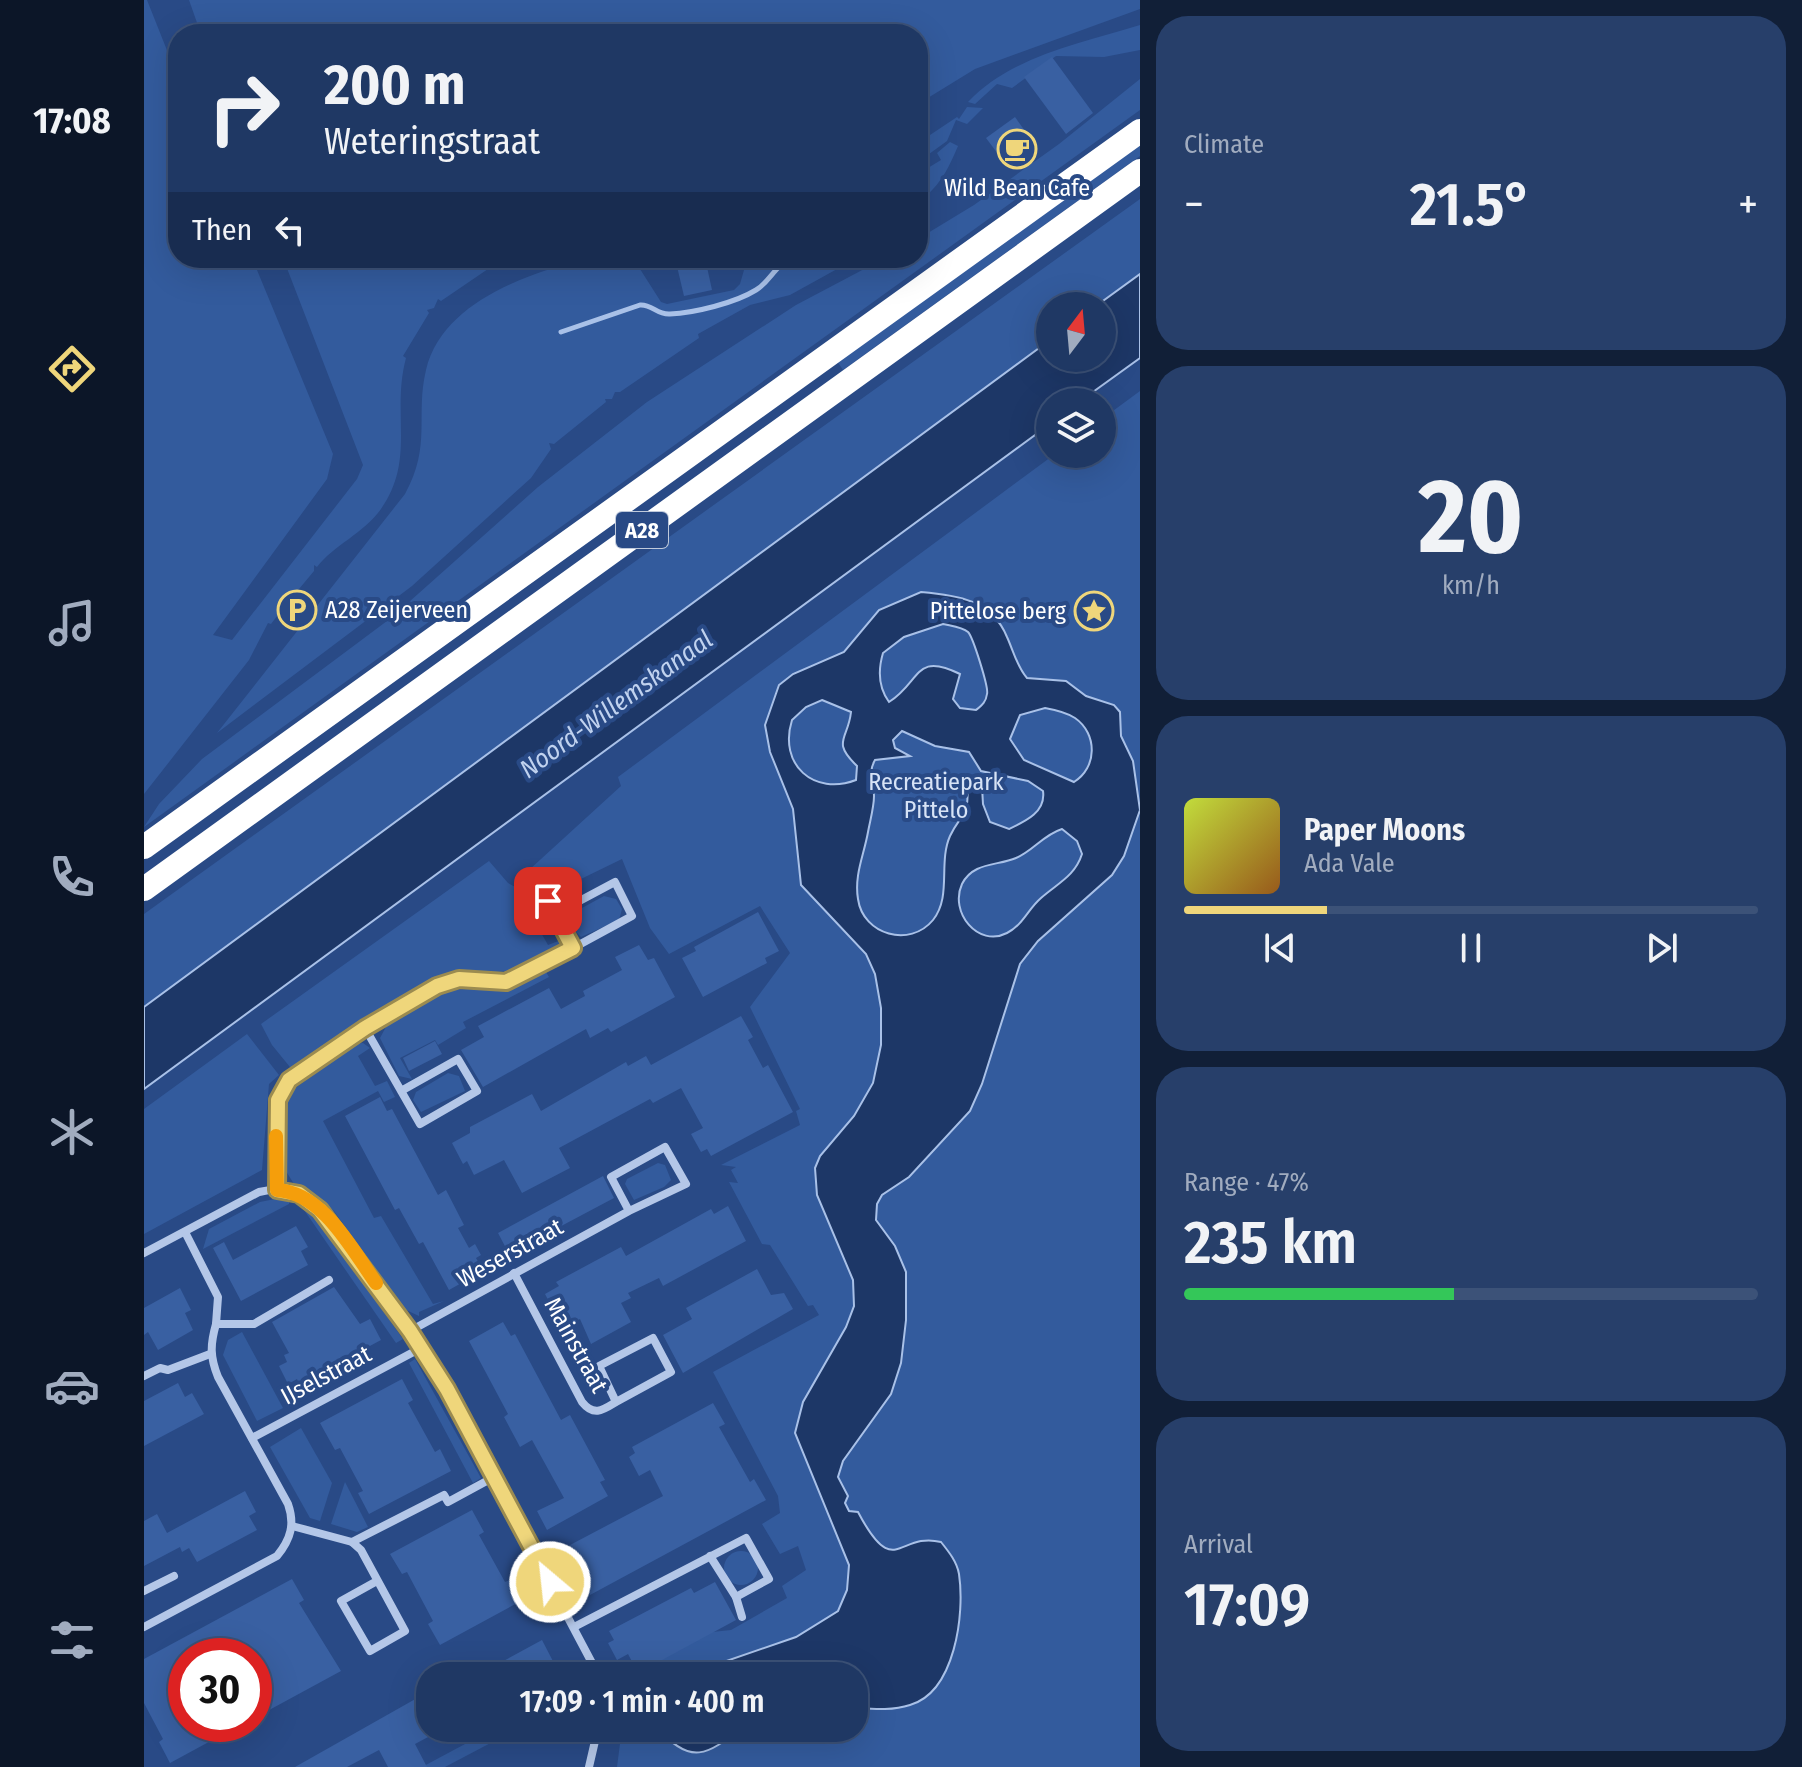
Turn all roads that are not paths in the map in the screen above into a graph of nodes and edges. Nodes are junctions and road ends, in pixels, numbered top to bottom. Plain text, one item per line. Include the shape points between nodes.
1 (1140, 131) edge
2 (1140, 171) edge
3 (144, 847) edge
4 (144, 889) edge
5 (548, 901) dead end
6 (555, 914) junction
7 (573, 948) junction
8 (365, 1028) junction
9 (401, 1091) junction
10 (277, 1190) junction
11 (629, 1211) junction
12 (185, 1232) junction
13 (144, 1253) edge
14 (514, 1273) junction
15 (329, 1280) dead end
16 (216, 1324) junction
17 (410, 1331) junction
18 (421, 1348) junction
19 (210, 1354) junction
20 (144, 1376) edge
21 (616, 1402) junction
22 (252, 1438) junction
23 (494, 1477) junction
24 (292, 1526) junction
25 (352, 1542) junction
26 (710, 1556) junction
27 (174, 1576) dead end
28 (377, 1581) junction
29 (144, 1591) edge
30 (736, 1597) junction
31 (742, 1617) dead end
32 (145, 1622) edge
33 (574, 1627) junction
34 (592, 1662) edge
35 (595, 1742) edge
36 (589, 1767) edge

1 - 3 highway, A28
2 - 4 highway, A28
5 - 6 street
6 - 7 street
6 - 7 street via 615,882 632,916
7 - 8 street via 506,982 446,982
8 - 9 street
8 - 10 street via 280,1091
9 - 9 street via 420,1124 477,1091 458,1059
10 - 12 street via 259,1192
10 - 17 street via 299,1194 320,1210
11 - 11 street, Weserstraat via 686,1184 665,1147 611,1177
11 - 14 street, Weserstraat
12 - 13 street
12 - 16 street via 218,1297
14 - 17 street, Weserstraat
14 - 21 street, Mainstraat via 582,1402 598,1412
15 - 16 street via 254,1324
16 - 19 street
17 - 18 street
18 - 22 street, IJselstraat
18 - 23 street
19 - 20 street
19 - 22 street
21 - 21 street, Mainstraat via 599,1366 653,1338 671,1372
22 - 24 street via 288,1504
23 - 25 street via 448,1502 444,1495
23 - 33 street
24 - 25 street
24 - 32 street via 277,1556
25 - 28 street
26 - 30 street
26 - 30 street via 746,1538 769,1579
26 - 33 street
27 - 29 street
28 - 28 street via 405,1631 370,1651 341,1601
30 - 31 street
33 - 34 street
35 - 36 street

